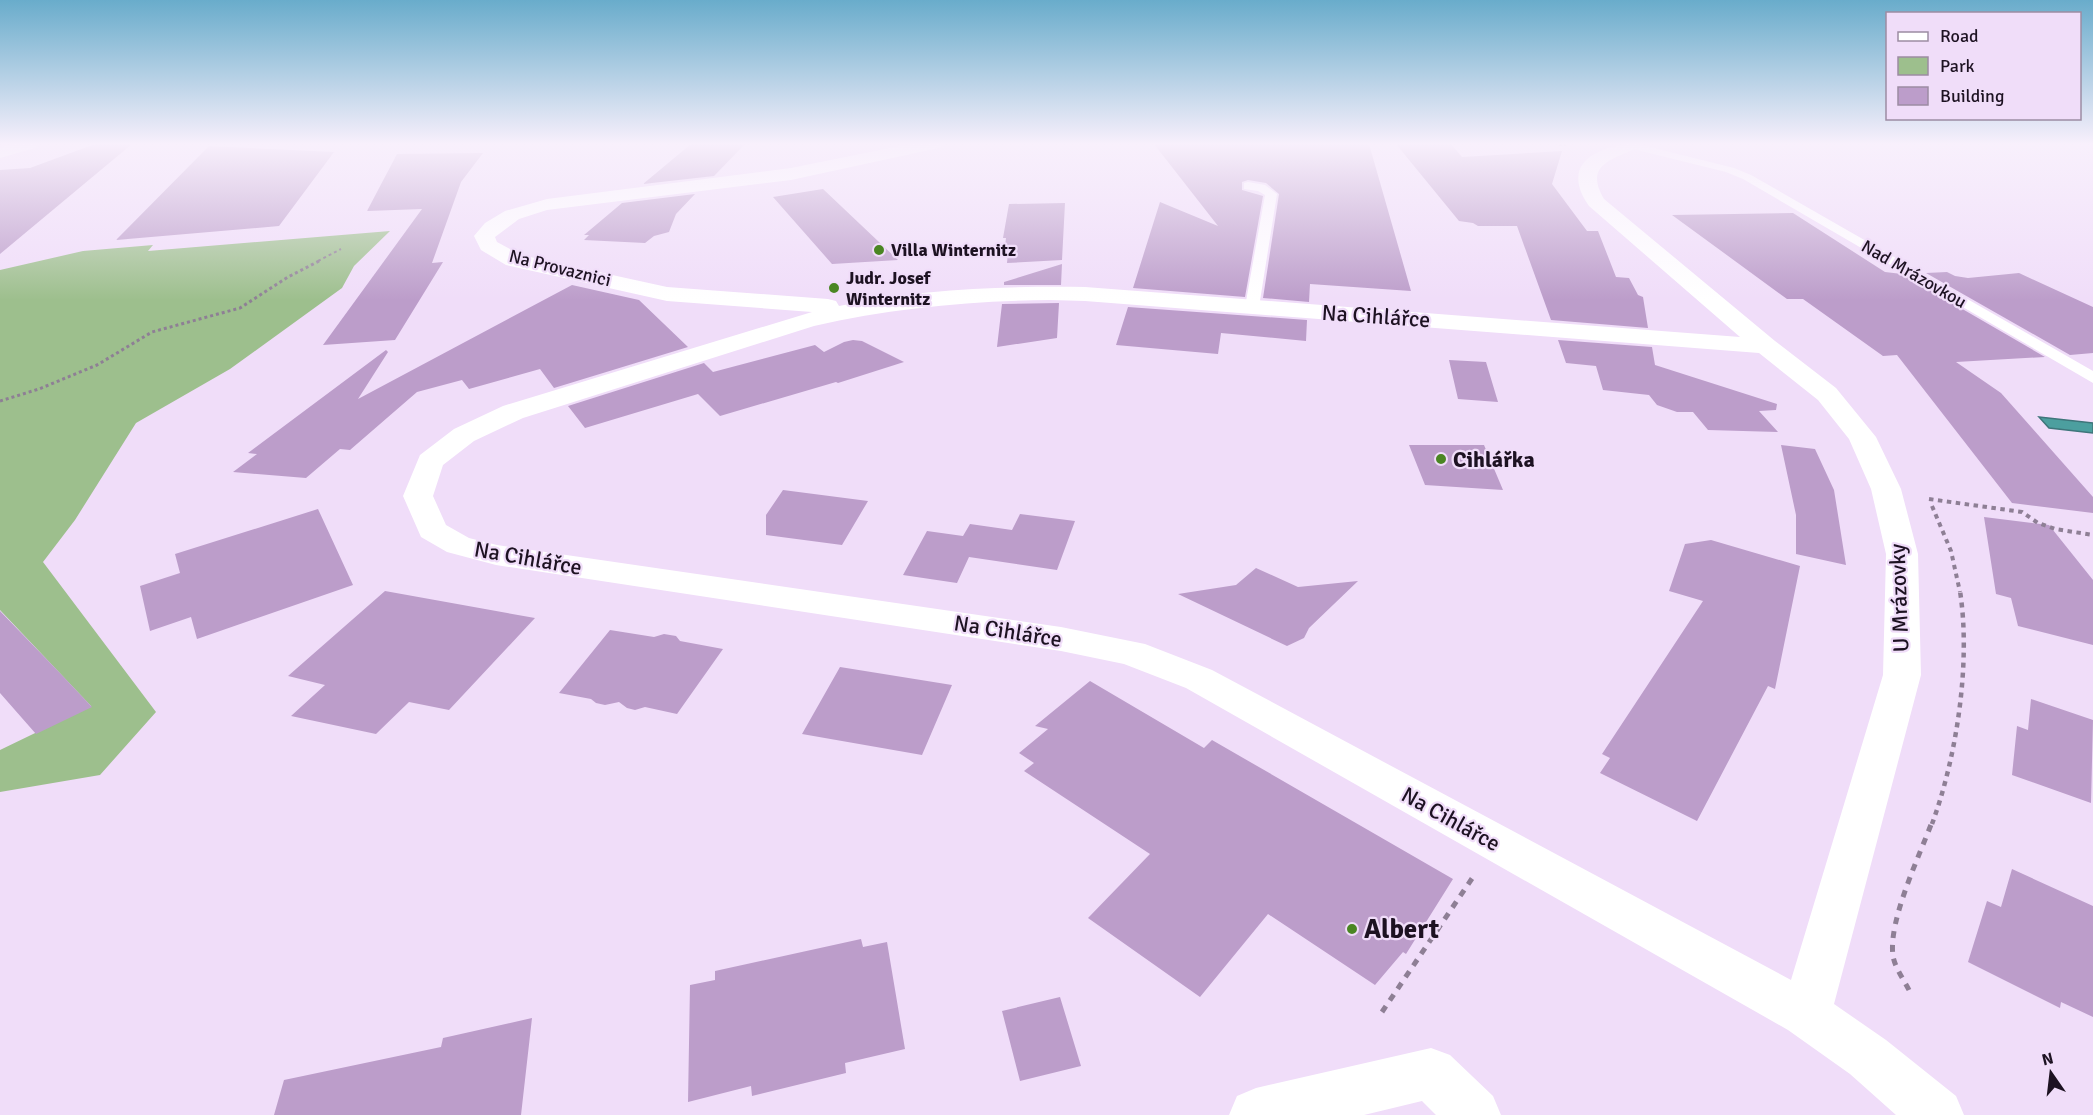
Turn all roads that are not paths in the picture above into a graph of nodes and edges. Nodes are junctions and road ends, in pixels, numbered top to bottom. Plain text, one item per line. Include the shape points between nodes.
1 (604, 196) edge
2 (1271, 196) edge
3 (1592, 196) edge
4 (1780, 196) edge
5 (1252, 307) junction
6 (856, 308) junction
7 (1766, 346) junction
8 (2093, 378) edge
9 (1806, 1014) junction
10 (1256, 1115) edge
11 (1474, 1115) edge
12 (1937, 1115) edge

1 - 6 street, Na Provaznici via 540,205 512,214 484,236 488,246 514,260 667,294
2 - 5 lane
3 - 7 street, U Mrázovky
4 - 8 lane, Nad Mrázovkou
5 - 6 street, Na Cihlářce via 1046,293 935,298
5 - 7 street, Na Cihlářce
6 - 9 street, Na Cihlářce via 759,334 513,412 464,435 430,461 418,496 432,530 458,544 496,555 1061,639 1132,653 1199,679
7 - 9 street, U Mrázovky via 1827,394 1862,437 1886,489 1902,554 1902,675
9 - 12 street, Na Cihlářce via 1868,1057
10 - 11 street via 1431,1073

